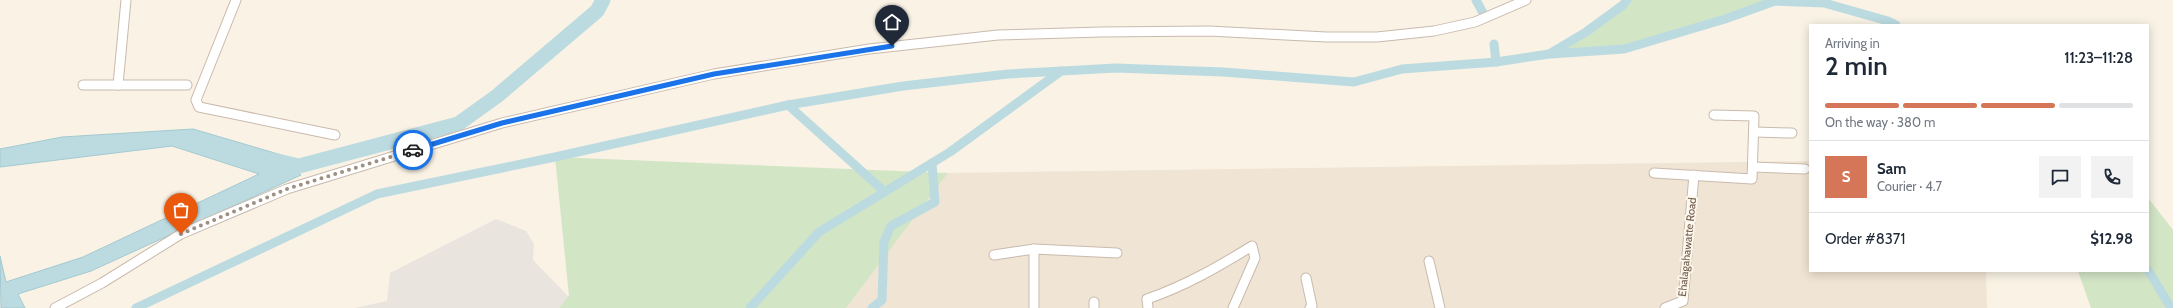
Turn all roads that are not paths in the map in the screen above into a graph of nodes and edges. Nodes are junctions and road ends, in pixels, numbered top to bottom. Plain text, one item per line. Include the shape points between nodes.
1 (126, 0) edge
2 (236, 0) edge
3 (1526, 0) edge
4 (83, 85) dead end
5 (187, 85) dead end
6 (118, 86) junction
7 (1714, 115) dead end
8 (1754, 132) junction
9 (1792, 133) dead end
10 (334, 135) dead end
11 (1753, 167) junction
12 (1804, 169) dead end
13 (1654, 173) dead end
14 (1694, 176) junction
15 (1034, 249) junction
16 (1117, 253) dead end
17 (994, 255) dead end
18 (1429, 261) dead end
19 (1306, 278) dead end
20 (55, 308) edge
21 (1034, 308) edge
22 (1148, 308) edge
23 (1233, 308) edge
24 (1310, 308) edge
25 (1440, 308) edge
26 (1665, 308) edge

1 - 6 street
2 - 10 street via 196,100 199,107
3 - 20 street via 1474,22 1434,31 1377,37 1209,31 998,35 869,48 714,74 502,123 287,189 181,234 102,283
4 - 6 street
5 - 6 street
7 - 8 street via 1754,116
8 - 9 street
8 - 11 street
11 - 12 street
11 - 14 street via 1752,179
13 - 14 street
14 - 26 street, Ehalagahawatte Road via 1683,301
15 - 16 street
15 - 17 street
15 - 21 street
18 - 25 street
19 - 24 street via 1312,306
22 - 23 street via 1147,299 1172,291 1212,271 1252,246 1255,258

